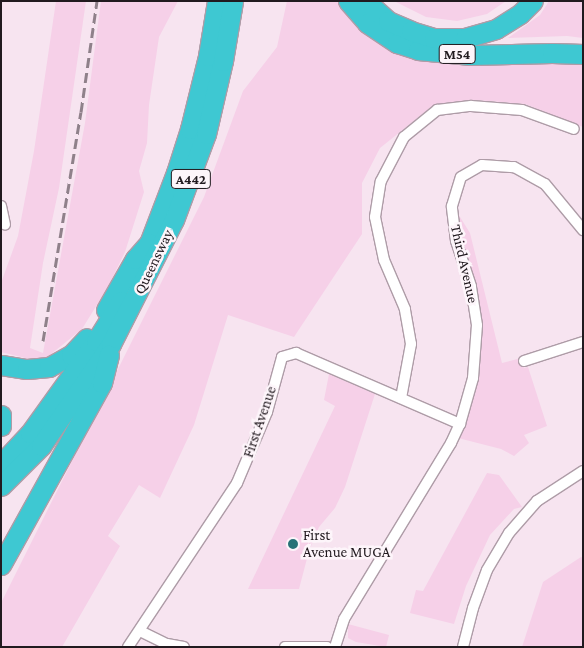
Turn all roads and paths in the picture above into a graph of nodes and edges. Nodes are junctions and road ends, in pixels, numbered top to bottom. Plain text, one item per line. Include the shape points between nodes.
1 (217, 1) edge
2 (233, 1) edge
3 (348, 1) edge
4 (366, 1) edge
5 (533, 1) edge
6 (583, 54) edge
7 (574, 129) dead end
8 (1, 206) edge
9 (5, 225) dead end
10 (583, 230) edge
11 (150, 242) junction
12 (583, 342) edge
13 (111, 344) junction
14 (524, 362) dead end
15 (1, 365) edge
16 (400, 398) junction
17 (1, 415) edge
18 (460, 424) junction
19 (1, 426) edge
20 (1, 464) edge
21 (583, 471) edge
22 (1, 486) edge
23 (1, 565) edge
24 (140, 631) junction
25 (128, 647) edge
26 (184, 647) edge
27 (285, 647) edge
28 (327, 647) edge
29 (335, 647) edge
30 (463, 647) edge

1 - 11 highway, Queensway / A442 via 208,56 190,129
2 - 13 highway, Queensway / A442 via 206,134 190,182
3 - 6 highway, M54 via 367,24 398,43 418,50 471,55
4 - 5 highway, M54 via 388,21 434,38 465,38 496,29 520,14
7 - 16 street via 522,110 471,106 437,110 404,137 381,181 375,217 384,260 405,309 411,344
8 - 9 street
10 - 18 street, Third Avenue via 545,184 514,167 482,165 462,177 452,206 456,241 471,286 477,325 473,378
11 - 15 highway, A442 via 136,259 96,328 71,355 38,369
11 - 20 highway, Queensway / A442 via 134,278 96,341 30,433
12 - 14 street
13 - 22 highway, Queensway / A442 via 41,446
13 - 23 highway, A442 via 102,383
16 - 18 street, First Avenue
16 - 24 street, First Avenue via 296,353 282,357 267,412 238,483
17 - 19 highway
18 - 29 street, Third Avenue via 344,619
21 - 30 street via 537,501 509,533 487,570
24 - 25 street, First Avenue
24 - 26 street via 167,644
27 - 28 street

